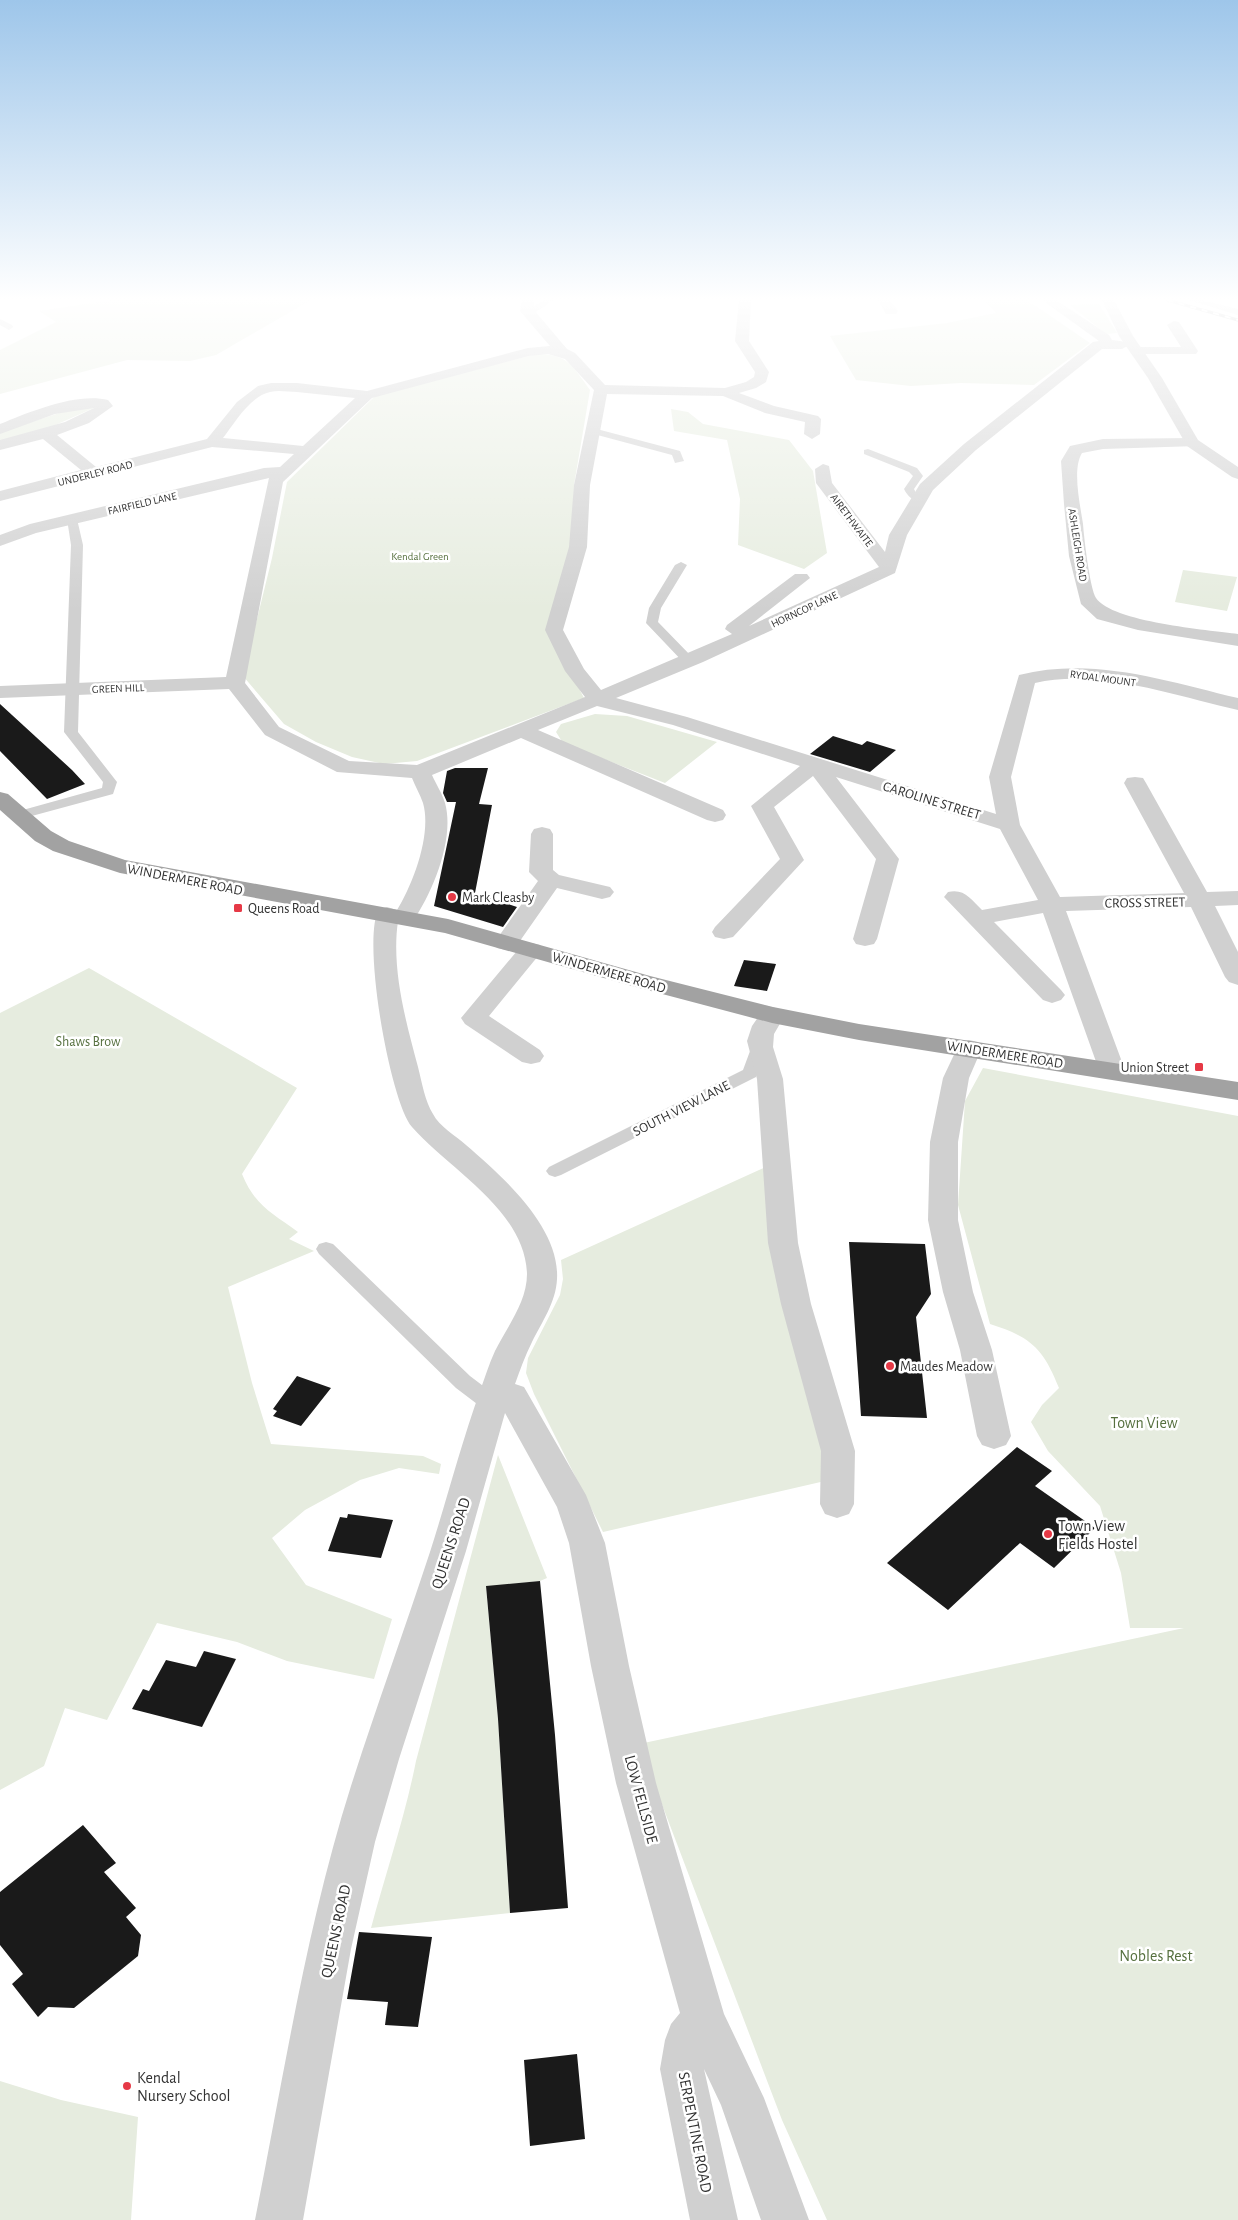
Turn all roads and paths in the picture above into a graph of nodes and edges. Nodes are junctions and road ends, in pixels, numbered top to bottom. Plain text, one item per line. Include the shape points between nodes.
1 (84, 404) edge
2 (103, 404) edge
3 (244, 404) edge
4 (358, 404) edge
5 (598, 404) edge
6 (754, 404) edge
7 (1024, 404) edge
8 (1168, 404) edge
9 (0, 429) edge
10 (593, 431) junction
11 (46, 434) junction
12 (812, 434) dead end
13 (212, 442) junction
14 (1192, 443) junction
15 (0, 445) edge
16 (308, 451) junction
17 (868, 452) dead end
18 (679, 461) dead end
19 (823, 469) dead end
20 (286, 472) junction
21 (94, 473) junction
22 (1238, 474) edge
23 (0, 496) edge
24 (920, 498) junction
25 (72, 519) junction
26 (0, 541) edge
27 (681, 565) dead end
28 (889, 569) junction
29 (800, 578) dead end
30 (1238, 640) edge
31 (692, 660) junction
32 (235, 683) junction
33 (71, 690) junction
34 (0, 692) edge
35 (598, 700) junction
36 (1238, 704) edge
37 (520, 730) junction
38 (815, 764) junction
39 (420, 772) junction
40 (1135, 783) dead end
41 (0, 799) edge
42 (715, 815) dead end
43 (17, 816) junction
44 (1009, 824) junction
45 (542, 834) dead end
46 (551, 880) junction
47 (602, 892) dead end
48 (956, 897) dead end
49 (1238, 898) edge
50 (1200, 900) junction
51 (1052, 904) junction
52 (396, 915) junction
53 (977, 918) junction
54 (724, 932) dead end
55 (865, 939) dead end
56 (506, 943) junction
57 (531, 950) junction
58 (1238, 977) edge
59 (1052, 995) dead end
60 (772, 1015) junction
61 (759, 1047) junction
62 (969, 1048) junction
63 (531, 1056) dead end
64 (1112, 1070) junction
65 (1238, 1091) edge
66 (555, 1171) dead end
67 (326, 1249) dead end
68 (494, 1398) junction
69 (994, 1436) dead end
70 (837, 1504) dead end
71 (704, 2019) junction
72 (279, 2220) edge
73 (714, 2220) edge
74 (785, 2220) edge

1 - 9 street via 32,416
2 - 11 street via 106,406 98,413
3 - 13 street
4 - 16 street
5 - 10 street
6 - 12 street via 814,419
7 - 24 street via 926,487
8 - 14 street
10 - 18 lane via 676,453
10 - 35 street via 582,485 578,547 554,630 575,670
11 - 15 street
11 - 21 street
13 - 16 street, UNDERLEY ROAD
13 - 21 street, UNDERLEY ROAD
14 - 22 street
14 - 30 street, ASHLEIGH ROAD via 1103,444 1076,449 1069,461 1072,504 1087,600 1104,615 1146,626
16 - 20 street
17 - 24 lane via 913,470 918,476 909,489 912,495
19 - 28 street, AIRETHWAITE via 824,483
20 - 25 street, FAIRFIELD LANE via 264,474
20 - 32 street via 275,481
21 - 23 street, UNDERLEY ROAD
24 - 28 street via 898,535
25 - 26 street, FAIRFIELD LANE via 30,529
25 - 33 lane via 77,545
27 - 31 lane via 655,608 652,623
28 - 31 street, HORNCOP LANE
29 - 31 street
31 - 35 street, HORNCOP LANE
32 - 33 street, GREEN HILL
32 - 39 street via 272,731 336,763
33 - 34 street, GREEN HILL
33 - 43 lane via 71,732 110,782 108,791
35 - 37 street, HORNCOP LANE
35 - 38 street, CAROLINE STREET via 680,721
36 - 44 street, RYDAL MOUNT via 1120,678 1082,673 1055,672 1026,679 1000,777
37 - 39 street, HORNCOP LANE
37 - 42 street
38 - 44 street, CAROLINE STREET
38 - 54 street via 762,806 792,860
38 - 55 street via 888,859
39 - 52 street via 434,804 435,835 424,882
40 - 50 street
41 - 43 highway, WINDERMERE ROAD
43 - 52 highway, WINDERMERE ROAD via 61,846 120,866
44 - 51 street
45 - 46 street via 542,872
46 - 47 street
46 - 56 street
48 - 53 street
49 - 50 street, CROSS STREET
50 - 51 street, CROSS STREET
50 - 58 street
51 - 53 street, CROSS STREET
51 - 64 street
52 - 56 highway, WINDERMERE ROAD
52 - 68 street, QUEENS ROAD via 383,931 393,1019 413,1104 421,1120 526,1222 537,1244 542,1267 537,1300 510,1353
53 - 59 street
56 - 57 highway, WINDERMERE ROAD
57 - 60 highway, WINDERMERE ROAD
57 - 63 street via 474,1018
60 - 61 street, SOUTH VIEW LANE via 759,1034
60 - 62 highway, WINDERMERE ROAD
61 - 66 lane, SOUTH VIEW LANE via 750,1073
61 - 70 street via 770,1079 783,1243 796,1304 838,1451
62 - 64 highway, WINDERMERE ROAD
62 - 69 street via 956,1078 944,1142 943,1220
64 - 65 highway, WINDERMERE ROAD
67 - 68 lane via 463,1382
68 - 71 street, LOW FELLSIDE via 512,1396 574,1504 584,1535 636,1783
68 - 72 street, QUEENS ROAD via 370,1791 341,1898
71 - 73 street, SERPENTINE ROAD via 687,2040 682,2069
71 - 74 street, LOW FELLSIDE via 741,2098

